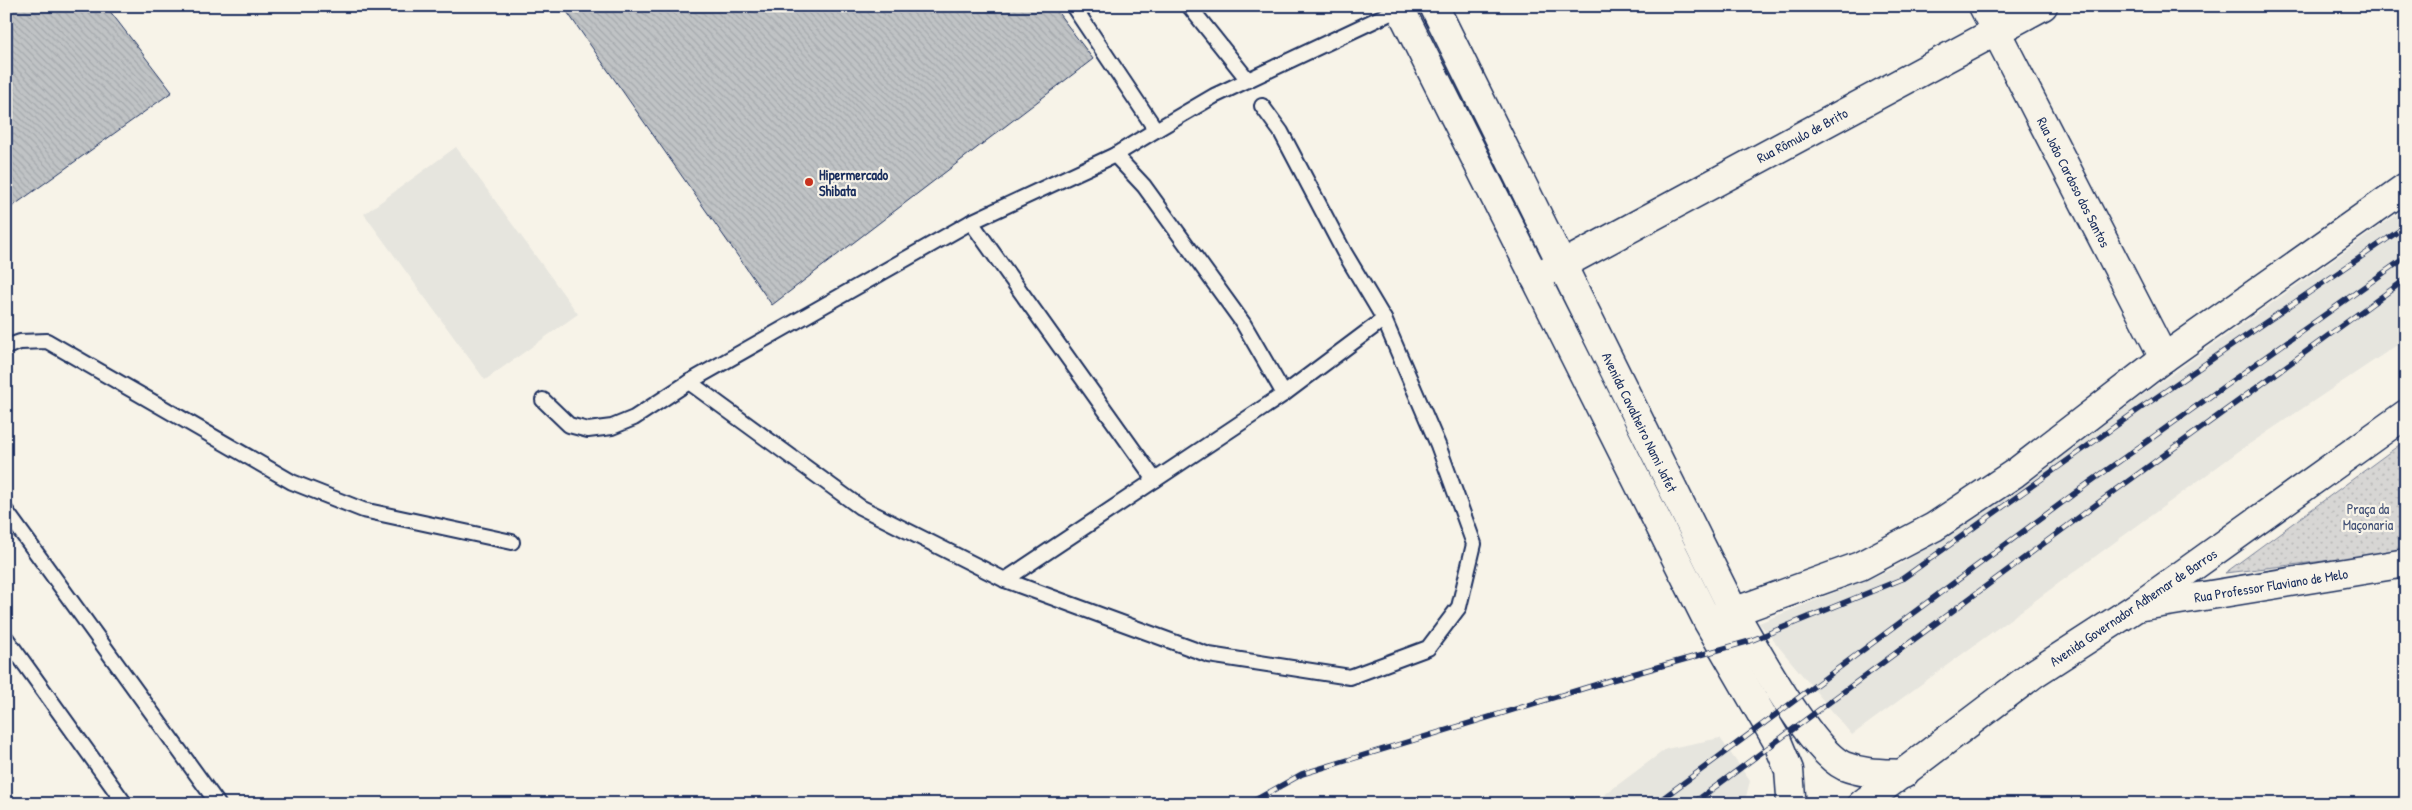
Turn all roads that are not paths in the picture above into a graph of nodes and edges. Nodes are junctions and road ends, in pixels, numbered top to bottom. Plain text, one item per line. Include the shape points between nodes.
1 (1073, 6) edge
2 (1189, 6) edge
3 (1434, 6) edge
4 (1983, 6) edge
5 (2043, 6) edge
6 (1402, 7) edge
7 (1996, 30) junction
8 (1248, 80) junction
9 (1262, 106) dead end
10 (1156, 130) junction
11 (1115, 155) junction
12 (2406, 187) edge
13 (971, 222) junction
14 (1562, 265) junction
15 (1534, 276) junction
16 (1384, 319) junction
17 (6, 347) edge
18 (2164, 358) junction
19 (690, 382) junction
20 (1284, 394) junction
21 (543, 400) dead end
22 (2406, 414) edge
23 (1154, 480) junction
24 (6, 511) edge
25 (512, 542) dead end
26 (2406, 563) edge
27 (1005, 580) junction
28 (2137, 608) junction
29 (1734, 612) junction
30 (1708, 622) junction
31 (6, 638) edge
32 (1904, 774) junction
33 (214, 798) edge
34 (125, 804) edge
35 (1790, 804) edge
36 (1862, 804) edge

1 - 10 lane
2 - 8 lane
3 - 14 main road, Avenida Cavalheiro Nami Jafet
4 - 7 main road, Rua João Cardoso dos Santos
5 - 7 main road, Rua Rômulo de Brito
6 - 8 lane
6 - 15 main road, Avenida Cavalheiro Nami Jafet
7 - 14 main road, Rua Rômulo de Brito
7 - 18 main road, Rua João Cardoso dos Santos
8 - 10 lane
9 - 16 lane via 1281,132
10 - 11 lane
11 - 13 lane
11 - 20 lane via 1144,186 1243,323
12 - 18 main road
13 - 19 lane
13 - 23 lane
14 - 15 main road, Rua Rômulo de Brito
14 - 29 main road, Avenida Cavalheiro Nami Jafet
15 - 30 main road, Avenida Cavalheiro Nami Jafet
16 - 20 lane
16 - 27 lane via 1438,445 1474,544 1459,608 1428,648 1350,677 1209,655
17 - 25 lane via 20,342 47,341 292,482 363,510
18 - 29 main road via 2015,474 1934,527 1860,566
19 - 21 lane via 634,418 588,430 569,425
19 - 27 lane via 860,507
20 - 23 lane
22 - 28 main road, Avenida Governador Adhemar de Barros
23 - 27 lane
24 - 33 lane
26 - 28 main road, Rua Professor Flaviano de Melo
28 - 32 main road, Avenida Governador Adhemar de Barros via 2035,673
29 - 30 main road
29 - 32 main road, Avenida Cavalheiro Nami Jafet via 1802,723 1825,752 1842,765 1864,773
30 - 35 main road, Avenida Cavalheiro Nami Jafet via 1777,741 1789,770
31 - 34 lane
32 - 36 main road, Avenida Governador Adhemar de Barros

